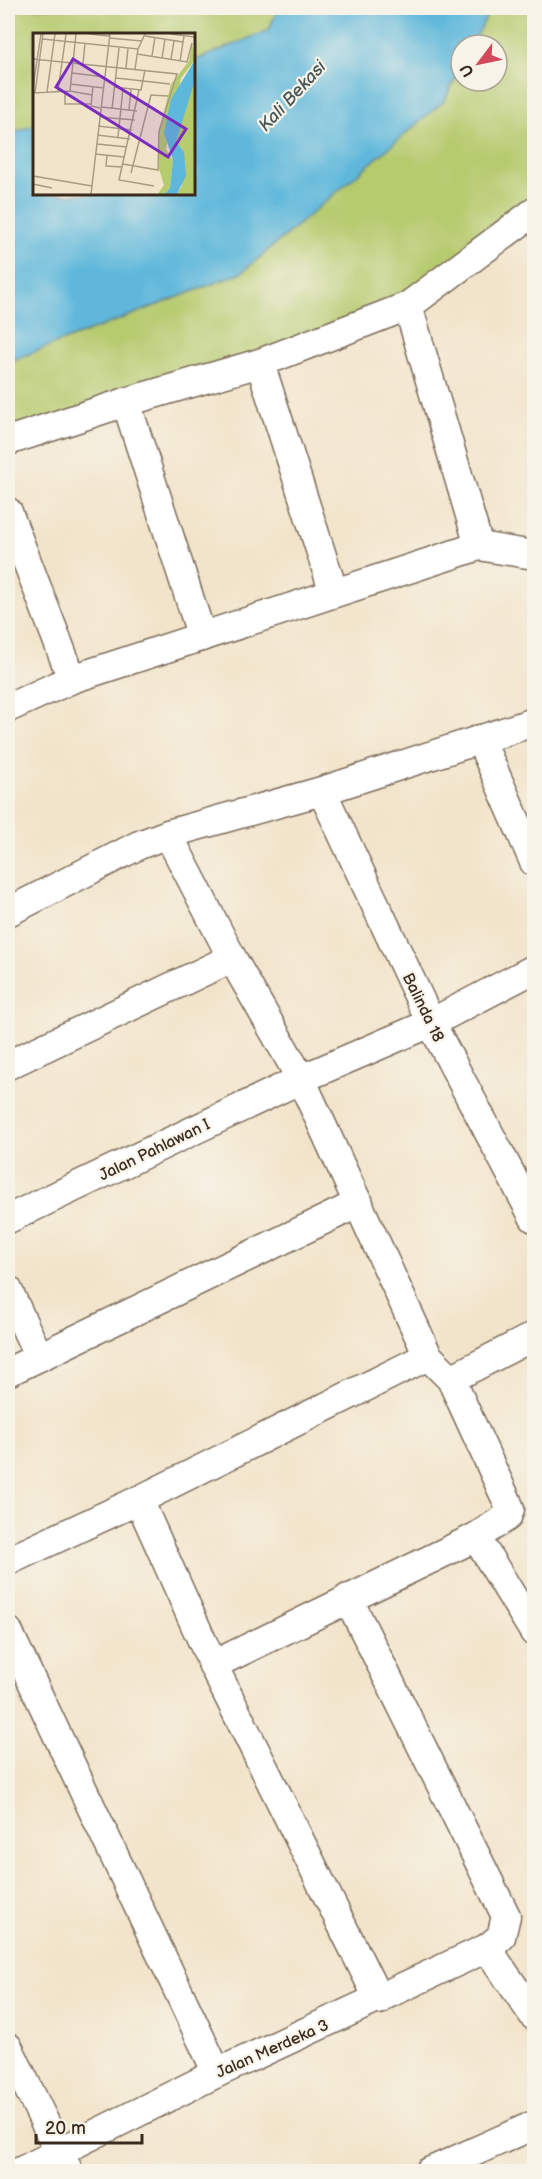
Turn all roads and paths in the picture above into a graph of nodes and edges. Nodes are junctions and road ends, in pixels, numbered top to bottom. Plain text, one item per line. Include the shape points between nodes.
1 (534, 212) edge
2 (408, 306) junction
3 (260, 363) junction
4 (126, 402) junction
5 (8, 441) edge
6 (8, 512) edge
7 (479, 546) junction
8 (534, 555) edge
9 (334, 593) junction
10 (202, 637) junction
11 (72, 679) junction
12 (8, 708) edge
13 (534, 722) edge
14 (480, 740) junction
15 (322, 791) junction
16 (168, 834) junction
17 (534, 862) edge
18 (8, 912) edge
19 (232, 958) junction
20 (534, 969) edge
21 (430, 1023) junction
22 (8, 1065) edge
23 (301, 1079) junction
24 (359, 1203) junction
25 (534, 1218) edge
26 (8, 1220) edge
27 (8, 1290) edge
28 (534, 1336) edge
29 (428, 1356) junction
30 (39, 1357) junction
31 (8, 1372) edge
32 (450, 1379) junction
33 (139, 1500) junction
34 (476, 1538) junction
35 (8, 1561) edge
36 (348, 1598) junction
37 (8, 1631) edge
38 (534, 1632) edge
39 (213, 1665) junction
40 (487, 1948) junction
41 (379, 2000) junction
42 (533, 2012) edge
43 (8, 2046) edge
44 (217, 2073) junction
45 (534, 2125) edge
46 (64, 2162) edge
47 (19, 2172) edge
48 (429, 2172) edge

1 - 2 street
2 - 3 street
2 - 7 street
3 - 4 street
3 - 9 street
4 - 5 street
4 - 10 street
6 - 11 street
7 - 8 street
7 - 9 street
9 - 10 street
10 - 11 street
11 - 12 street
13 - 14 street
14 - 15 street
14 - 17 street
15 - 16 street
15 - 21 street, Balinda 18
16 - 18 street
16 - 19 street
19 - 22 street
19 - 23 street
20 - 21 street, Jalan Pahlawan I
21 - 23 street, Jalan Pahlawan I
21 - 25 street, Balinda 18
23 - 24 street
23 - 26 street, Jalan Pahlawan I
24 - 29 street
24 - 30 street
27 - 30 street
28 - 32 street
29 - 32 street
29 - 33 street
30 - 31 street
32 - 34 street via 510,1509 507,1517
33 - 35 street
33 - 39 street
34 - 36 street
34 - 38 street
36 - 39 street
36 - 40 street via 506,1916 501,1937
37 - 44 street
39 - 41 street
40 - 41 street, Jalan Merdeka 3
40 - 42 street
41 - 44 street, Jalan Merdeka 3
43 - 46 street
44 - 46 street, Jalan Merdeka 3
45 - 48 street
46 - 47 street, Jalan Merdeka 3

